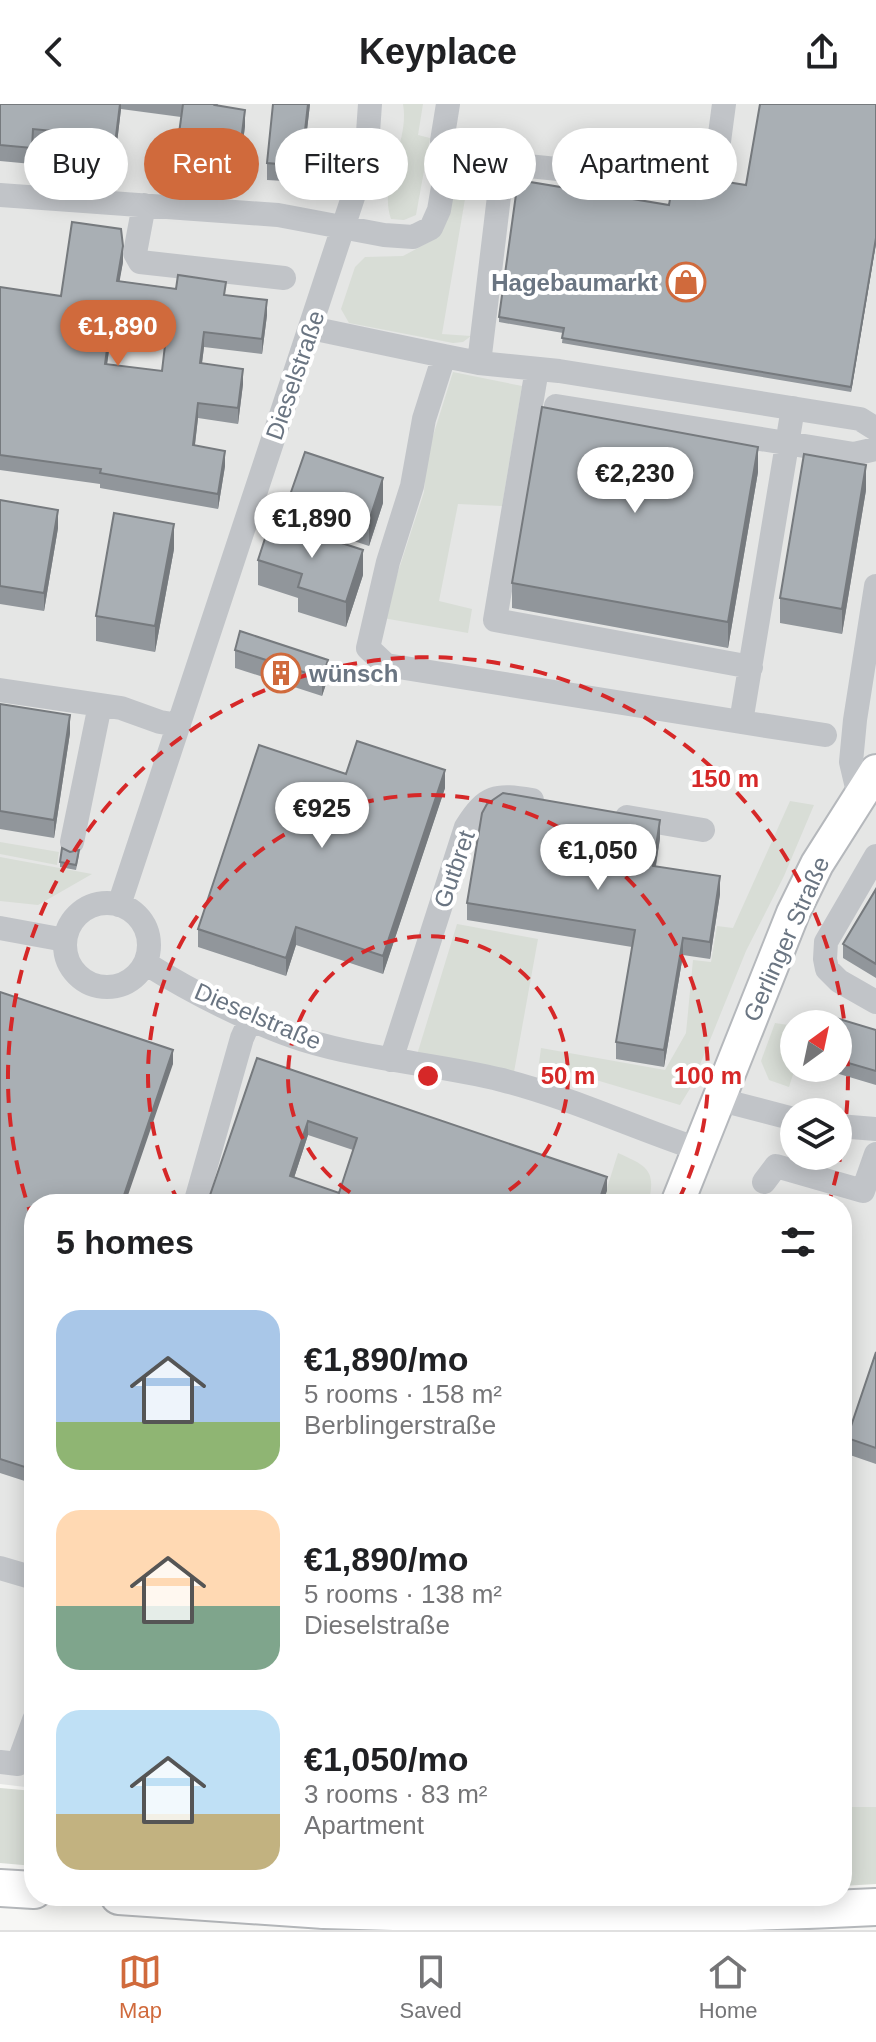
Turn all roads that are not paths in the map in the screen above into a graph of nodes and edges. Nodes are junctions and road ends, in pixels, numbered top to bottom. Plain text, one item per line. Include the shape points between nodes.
1 (448, 104) edge
2 (724, 104) edge
3 (370, 107) edge
4 (444, 128) edge
5 (536, 166) edge
6 (0, 195) edge
7 (441, 200) edge
8 (499, 200) edge
9 (144, 205) junction
10 (344, 228) junction
11 (284, 278) dead end
12 (311, 328) junction
13 (444, 356) junction
14 (479, 363) junction
15 (537, 369) junction
16 (556, 406) edge
17 (793, 408) junction
18 (876, 429) edge
19 (788, 443) junction
20 (876, 449) edge
21 (876, 586) edge
22 (751, 667) junction
23 (0, 690) edge
24 (100, 705) junction
25 (741, 722) junction
26 (179, 725) junction
27 (825, 735) dead end
28 (868, 784) edge
29 (548, 803) edge
30 (610, 813) edge
31 (703, 830) dead end
32 (72, 842) dead end
33 (876, 856) edge
34 (119, 905) junction
35 (0, 928) edge
36 (65, 940) junction
37 (145, 963) junction
38 (876, 1002) edge
39 (251, 1018) junction
40 (391, 1060) junction
41 (717, 1099) junction
42 (780, 1115) edge
43 (852, 1127) edge
44 (876, 1129) edge
45 (698, 1149) junction
46 (876, 1154) edge
47 (764, 1182) dead end
48 (198, 1194) edge
49 (681, 1194) edge
50 (0, 1568) edge
51 (24, 1575) edge
52 (24, 1748) edge
53 (0, 1762) edge
54 (0, 1888) edge
55 (24, 1889) edge
56 (265, 1906) edge
57 (385, 1906) edge
58 (876, 1907) edge
59 (374, 1930) edge

1 - 4 street
2 - 5 street via 716,164 708,178 662,170 617,175
3 - 10 street, Dieselstraße via 367,147
6 - 9 street
7 - 10 street via 431,228 413,237
8 - 14 street
9 - 10 street via 278,215
9 - 11 street via 135,253 140,262
10 - 12 street, Dieselstraße
12 - 13 street
12 - 26 street, Dieselstraße
13 - 14 street
13 - 25 street via 368,648 376,658 386,665
14 - 15 street
15 - 17 street
15 - 22 street via 495,620
16 - 19 street
17 - 18 street via 860,419
17 - 19 street
19 - 20 street via 854,454
19 - 22 street
21 - 28 street via 851,762
22 - 25 street
23 - 24 street
24 - 26 street
24 - 32 street
25 - 27 street
26 - 34 street, Dieselstraße
28 - 41 main road, Gerlinger Straße via 793,913
29 - 40 street, Gutbret via 501,795 479,805 466,827
30 - 31 street
33 - 38 street via 826,942 825,959 839,981
34 - 36 street via 105,903 78,915
34 - 37 street via 145,929
35 - 36 street
36 - 37 street via 72,968 95,986 124,984
37 - 39 street, Dieselstraße
39 - 40 street, Dieselstraße via 304,1040
39 - 48 street
40 - 45 street, Dieselstraße via 501,1080
41 - 42 street
41 - 45 main road, Gerlinger Straße
43 - 44 street
45 - 49 main road, Gerlinger Straße
46 - 47 street via 863,1191 776,1166
50 - 51 street
52 - 53 street via 18,1764
54 - 55 highway
56 - 58 highway, bridge via 669,1914
57 - 59 main road

